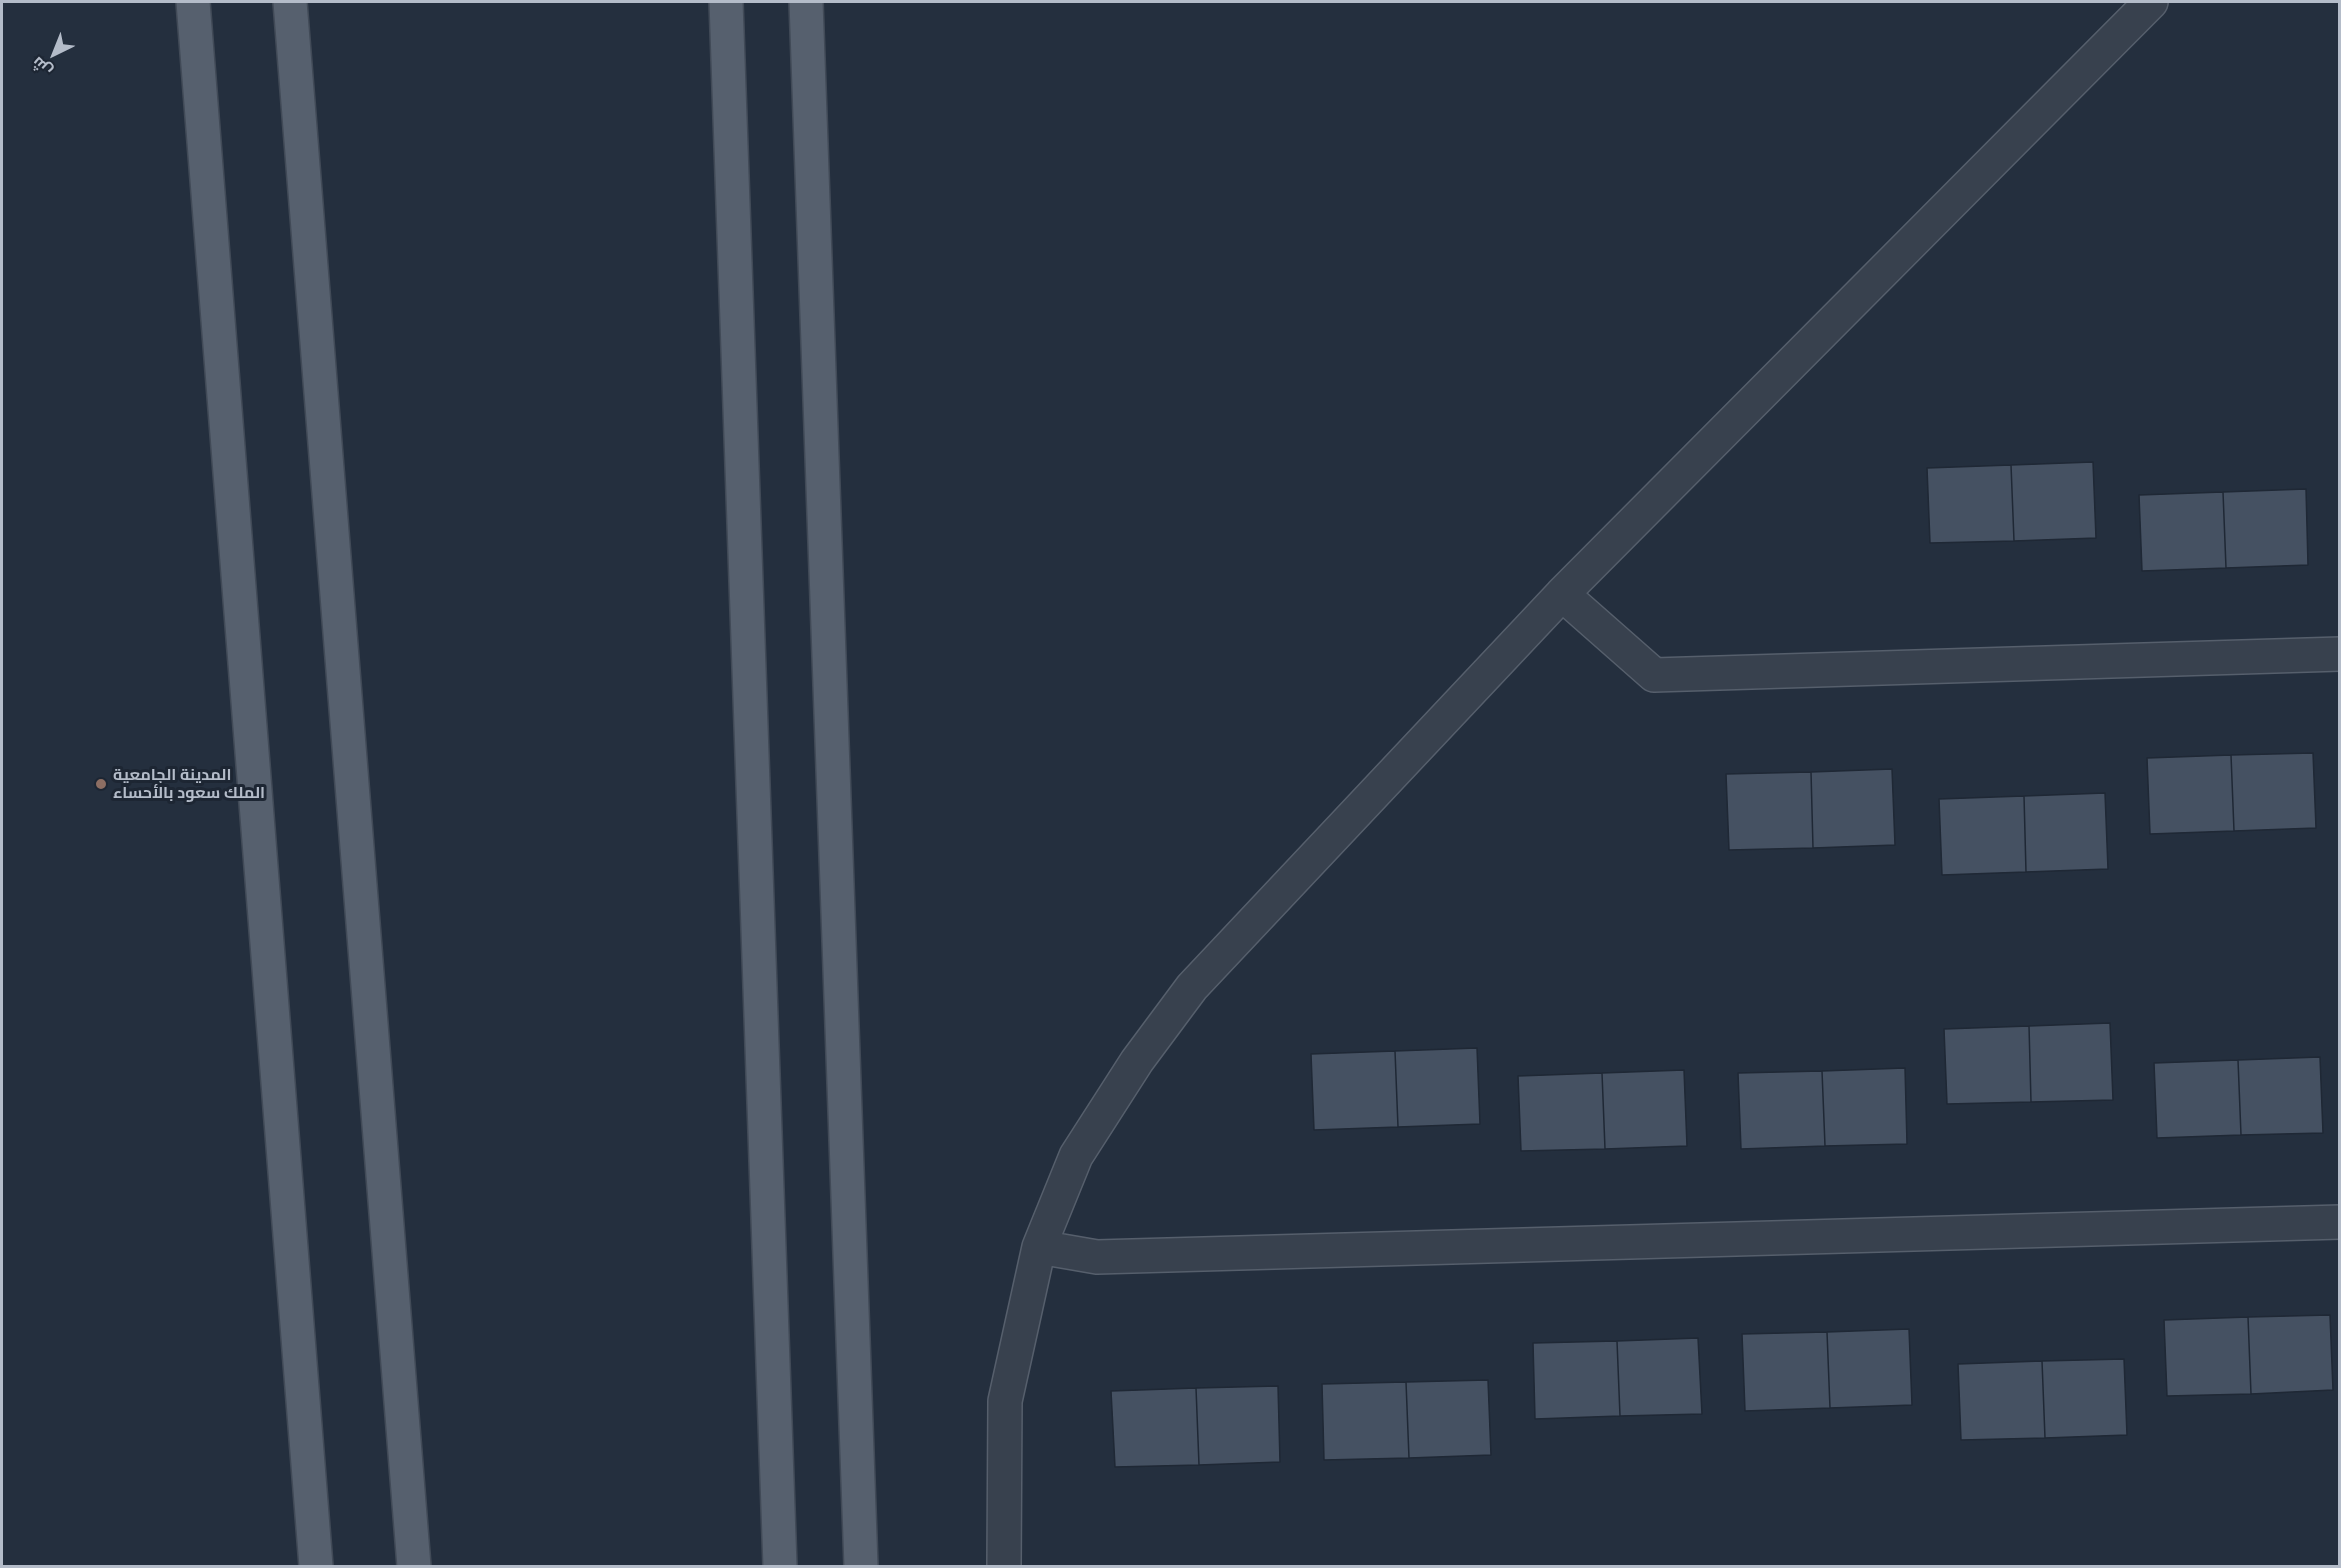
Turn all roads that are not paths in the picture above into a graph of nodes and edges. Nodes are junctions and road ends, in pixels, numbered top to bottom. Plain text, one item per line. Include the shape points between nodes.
1 (193, 2) edge
2 (290, 2) edge
3 (726, 2) edge
4 (806, 2) edge
5 (2151, 2) edge
6 (1562, 594) junction
7 (2340, 654) edge
8 (2340, 1222) edge
9 (1039, 1247) junction
10 (316, 1566) edge
11 (414, 1566) edge
12 (780, 1566) edge
13 (861, 1566) edge
14 (1004, 1566) edge

1 - 10 main road
2 - 11 main road
3 - 12 main road
4 - 13 main road
5 - 6 street
6 - 7 street via 1654,675
6 - 9 street via 1192,987 1137,1061 1076,1156
8 - 9 street via 1097,1257
9 - 14 street via 1005,1401

